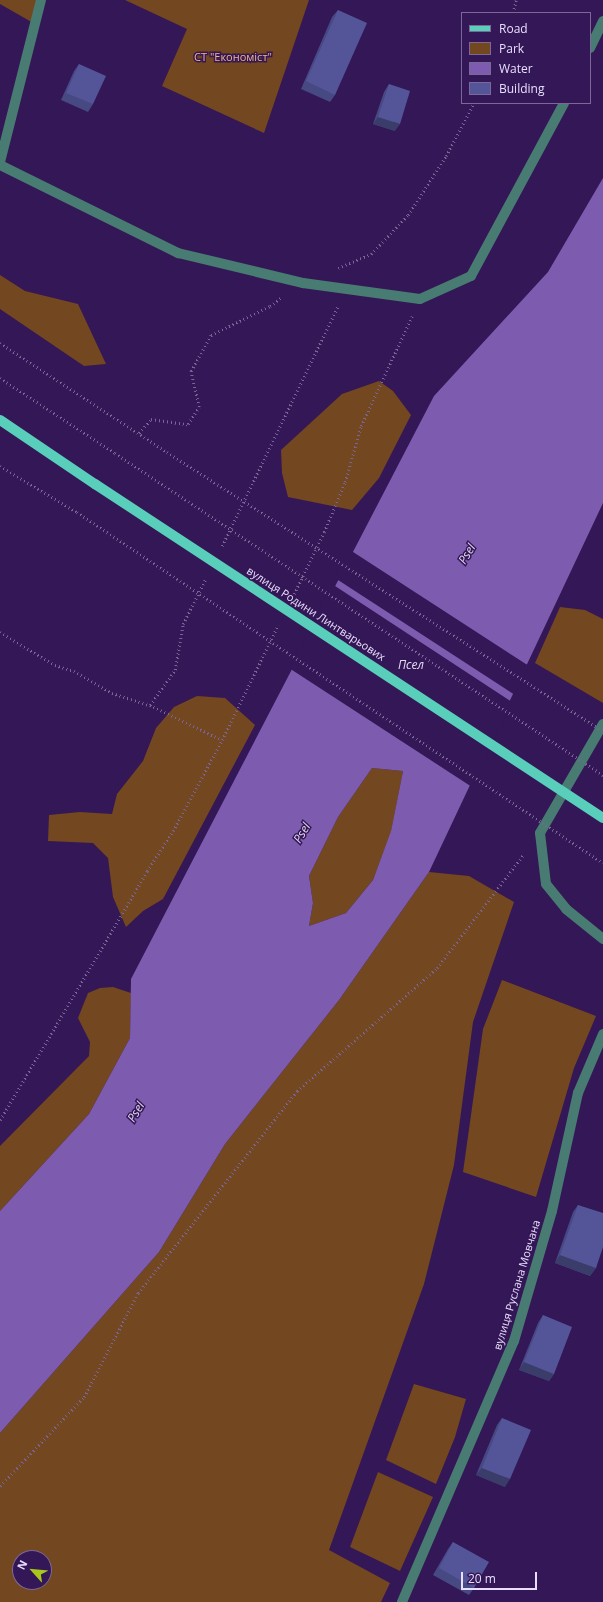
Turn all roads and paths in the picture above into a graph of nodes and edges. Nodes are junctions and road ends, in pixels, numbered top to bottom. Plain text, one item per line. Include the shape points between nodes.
1 (41, 0) edge
2 (516, 0) edge
3 (513, 12) edge
4 (603, 21) edge
5 (591, 46) edge
6 (473, 104) edge
7 (563, 104) edge
8 (0, 163) edge
9 (330, 272) dead end
10 (303, 283) junction
11 (346, 289) junction
12 (420, 299) junction
13 (0, 343) edge
14 (0, 378) edge
15 (0, 420) edge
16 (139, 433) junction
17 (0, 466) edge
18 (218, 553) dead end
19 (208, 574) dead end
20 (293, 595) dead end
21 (279, 623) dead end
22 (0, 632) edge
23 (150, 705) junction
24 (603, 724) edge
25 (603, 731) edge
26 (222, 740) junction
27 (603, 775) edge
28 (603, 818) edge
29 (540, 833) junction
30 (603, 863) edge
31 (603, 939) edge
32 (603, 1034) edge
33 (0, 1120) edge
34 (0, 1486) edge
35 (402, 1602) edge

1 - 8 street
2 - 3 path
4 - 5 street
6 - 9 path via 446,156 408,215 371,254
7 - 12 street via 471,276
8 - 10 street via 178,253
10 - 11 street
10 - 16 path via 270,306 211,335 191,371 199,407 188,424 151,419
11 - 12 street
11 - 18 path via 312,365
12 - 20 path via 364,419 345,482
13 - 16 path
14 - 27 path, bridge
15 - 28 main road, вулиця Родини Линтварьових, bridge
16 - 25 path, bridge
17 - 30 path, bridge via 77,512
19 - 23 path via 183,624 175,670
21 - 26 path
22 - 23 path via 56,665 74,671 112,693
23 - 26 path
24 - 29 street
26 - 33 path via 173,831
29 - 31 street via 546,884 566,909
29 - 34 path via 437,968 297,1091 138,1293 84,1397
32 - 35 street, вулиця Руслана Мовчана via 578,1093 552,1210 514,1341

